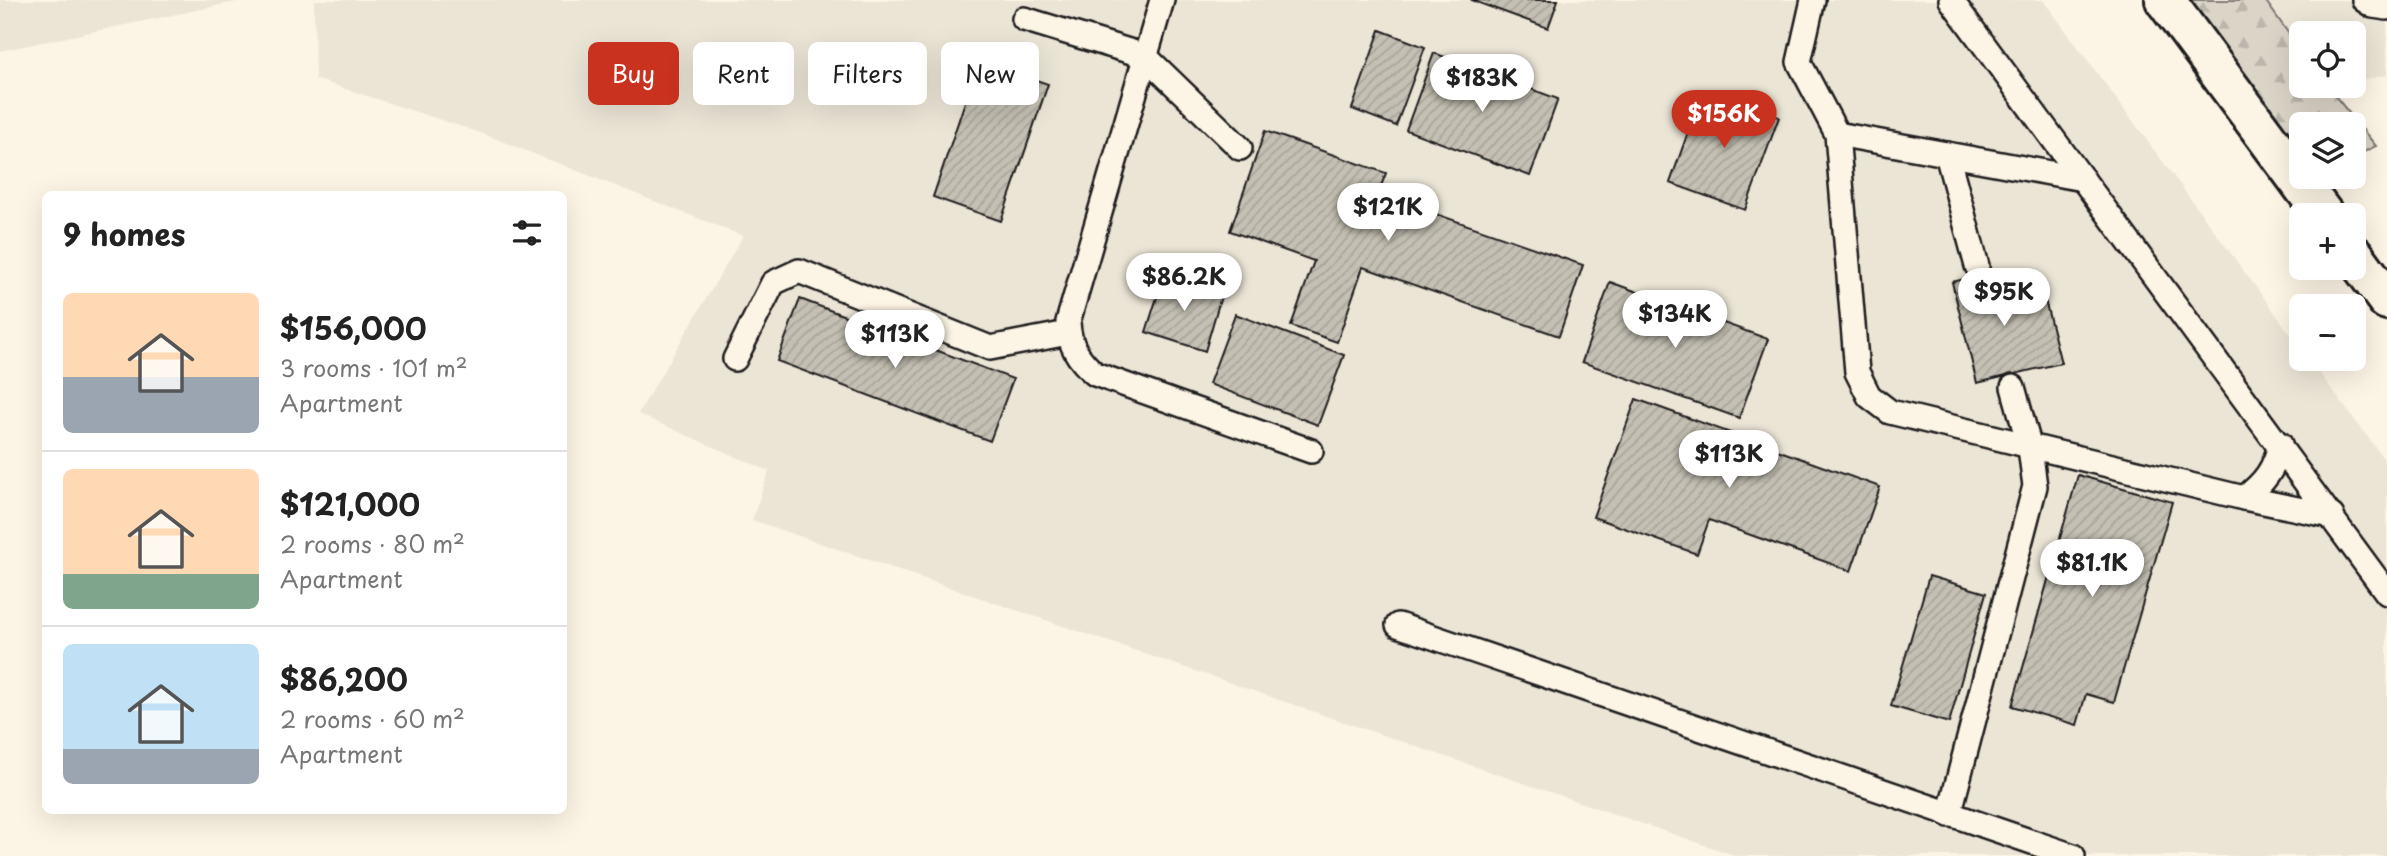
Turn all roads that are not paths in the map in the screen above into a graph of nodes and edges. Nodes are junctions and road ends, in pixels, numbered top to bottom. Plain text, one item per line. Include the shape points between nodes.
1 (1162, 0) edge
2 (1813, 0) edge
3 (1951, 0) edge
4 (2165, 0) edge
5 (2364, 0) edge
6 (2387, 8) edge
7 (1024, 19) dead end
8 (1145, 55) junction
9 (1837, 134) junction
10 (1240, 148) dead end
11 (1947, 154) junction
12 (2083, 179) junction
13 (2315, 203) edge
14 (1977, 266) dead end
15 (2366, 271) edge
16 (2387, 300) edge
17 (1068, 333) junction
18 (735, 359) dead end
19 (2014, 387) dead end
20 (2280, 444) junction
21 (2030, 448) junction
22 (1311, 451) dead end
23 (2244, 498) junction
24 (2332, 516) junction
25 (2387, 593) edge
26 (1398, 625) dead end
27 (1949, 815) junction
28 (2073, 856) edge

1 - 8 lane
2 - 9 lane via 1800,62
3 - 12 lane
4 - 13 street
5 - 6 lane
7 - 8 lane
8 - 10 lane
8 - 17 lane
9 - 11 lane
9 - 21 lane via 1857,372 1869,396 1890,412
11 - 12 lane
11 - 14 lane
12 - 20 lane
15 - 16 street
17 - 18 lane via 990,348 799,271 773,284
17 - 22 lane via 1077,358 1095,373
19 - 21 lane
20 - 23 lane via 2276,464
20 - 24 lane
21 - 23 lane
21 - 27 lane via 2035,486
23 - 24 lane
24 - 25 lane
26 - 27 lane
27 - 28 lane

